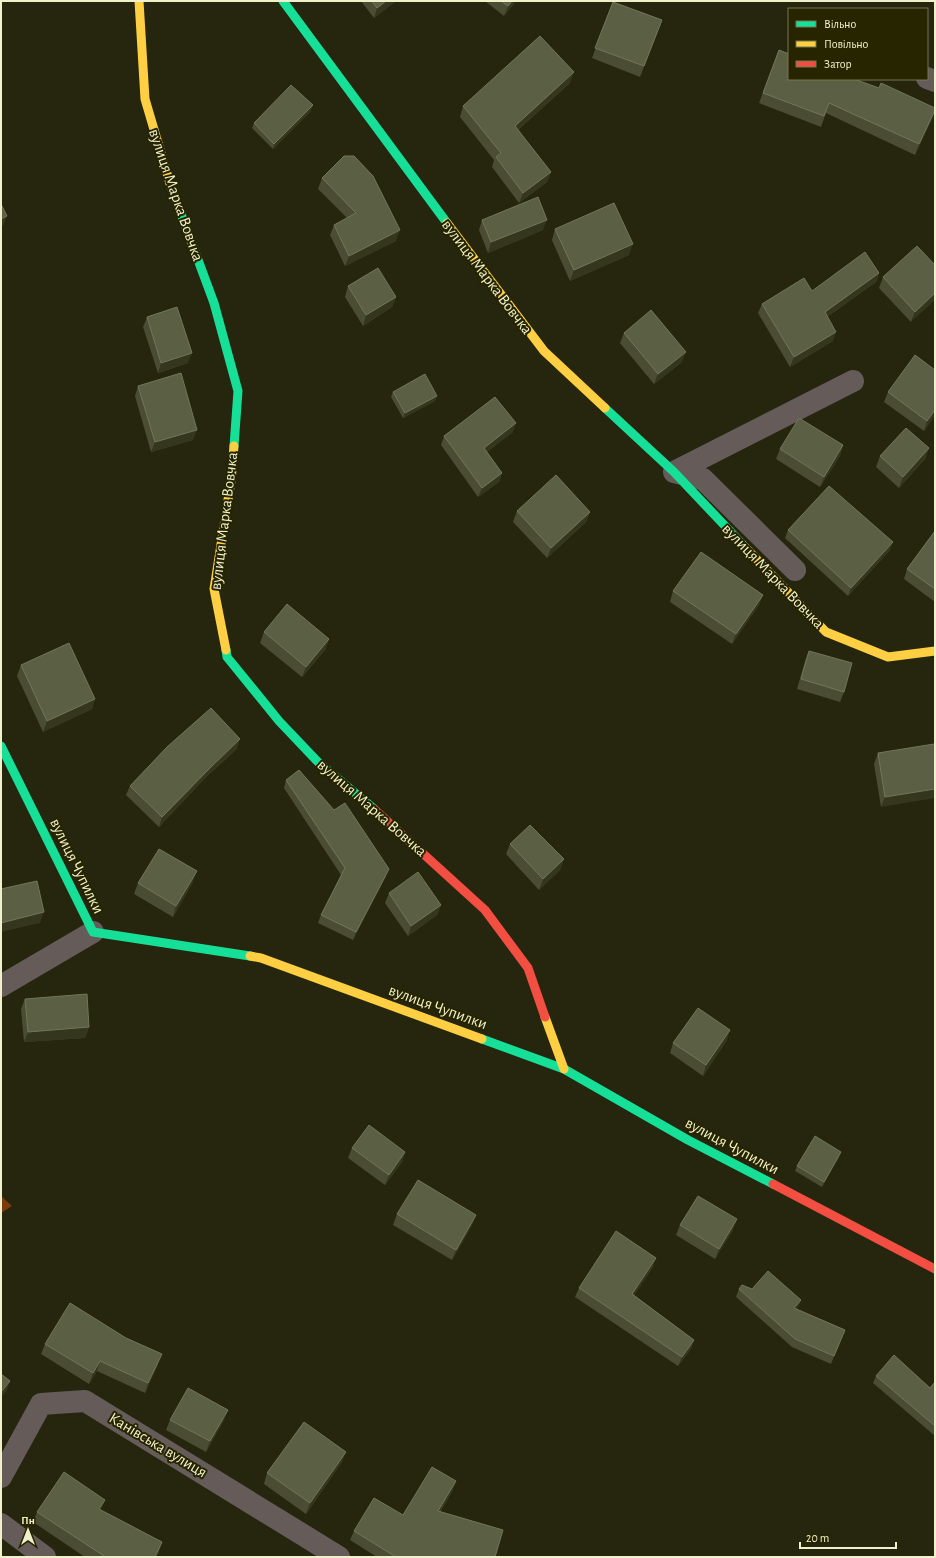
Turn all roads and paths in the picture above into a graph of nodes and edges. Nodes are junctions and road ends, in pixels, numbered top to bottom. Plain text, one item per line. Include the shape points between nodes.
1 (139, 1) edge
2 (283, 1) edge
3 (853, 381) dead end
4 (674, 472) junction
5 (795, 570) dead end
6 (935, 651) edge
7 (1, 746) edge
8 (93, 932) junction
9 (1, 986) edge
10 (564, 1069) junction
11 (935, 1269) edge
12 (1, 1477) edge
13 (1, 1524) edge
14 (45, 1557) edge
15 (339, 1557) edge

1 - 10 street, вулиця Марка Вовчка via 145,98 166,175 214,303 238,391 231,481 214,589 227,657 279,721 318,762 397,828 485,910 528,968
2 - 4 street, вулиця Марка Вовчка via 544,351
3 - 4 street
4 - 5 street, вулиця Марка Вовчка via 702,479
4 - 6 street, вулиця Марка Вовчка via 826,632 888,657
7 - 8 street, вулиця Чупилки
8 - 9 street
8 - 10 street, вулиця Чупилки via 262,958
10 - 11 street, вулиця Чупилки via 688,1140
12 - 15 street, Канівська вулиця via 41,1404 85,1401
13 - 14 street

